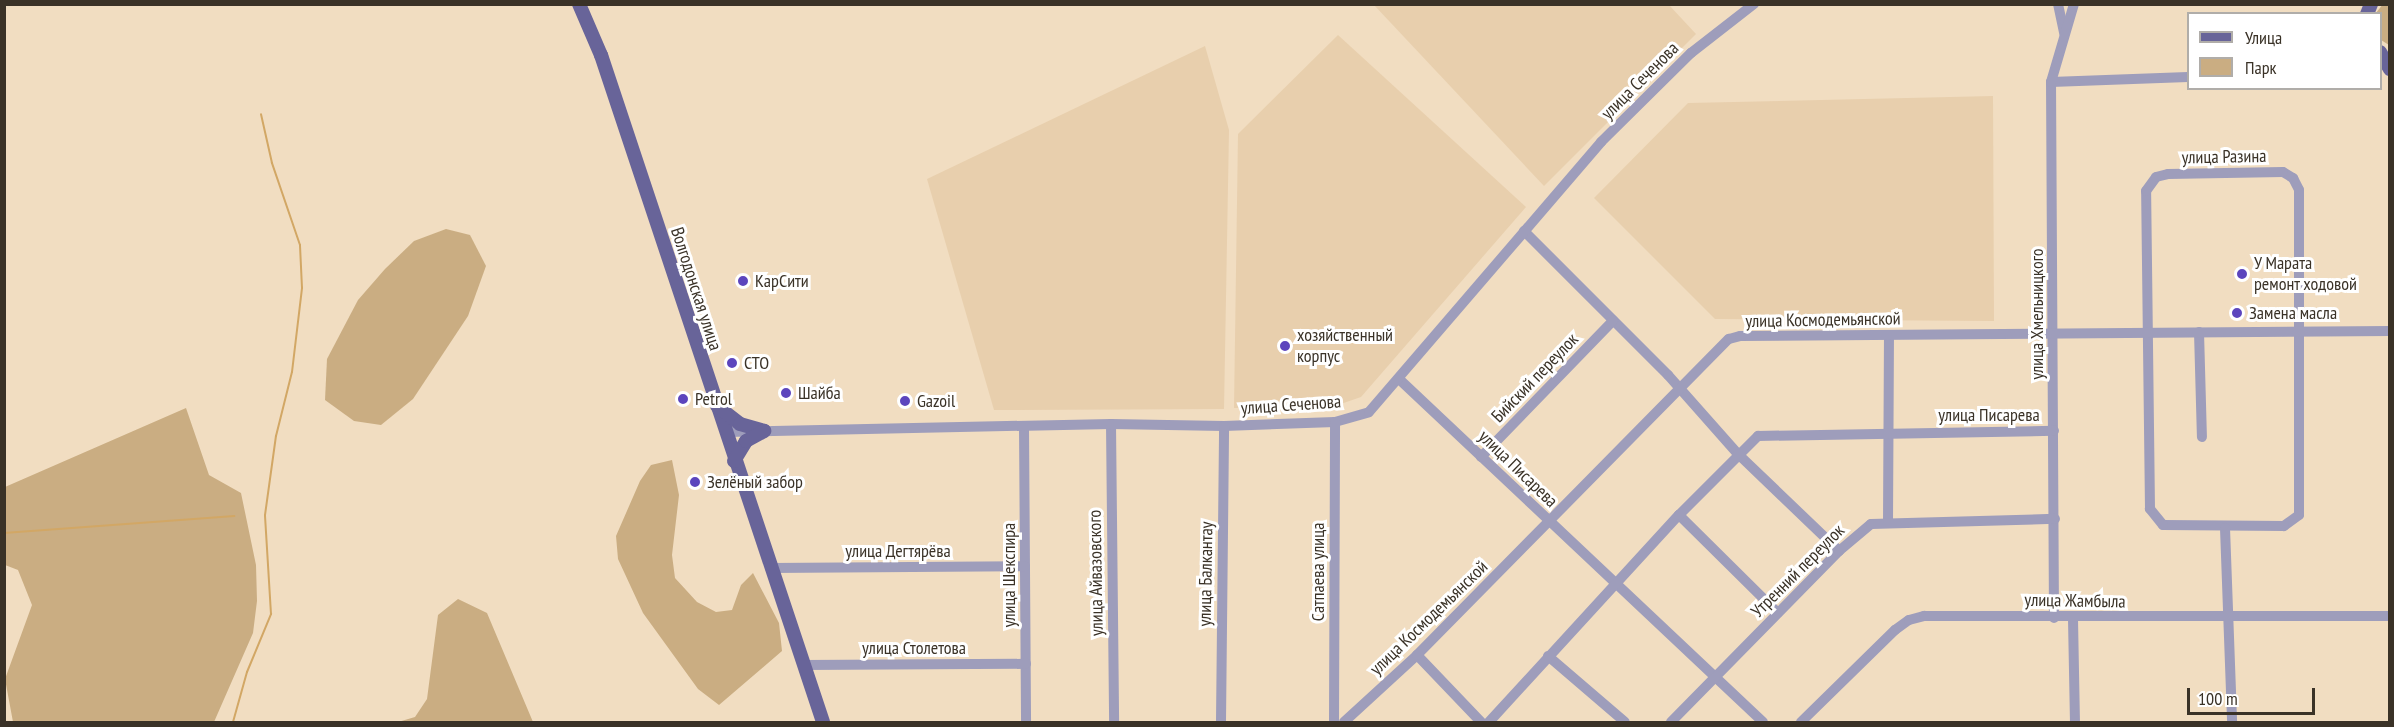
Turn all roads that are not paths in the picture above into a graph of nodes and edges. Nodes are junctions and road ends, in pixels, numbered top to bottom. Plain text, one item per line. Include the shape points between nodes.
1 (579, 4) edge
2 (1754, 4) edge
3 (2058, 4) edge
4 (2074, 4) edge
5 (2065, 36) junction
6 (2382, 55) edge
7 (2390, 69) edge
8 (2187, 77) edge
9 (2050, 82) junction
10 (1524, 231) junction
11 (1613, 321) junction
12 (2302, 330) junction
13 (2390, 331) edge
14 (2199, 332) junction
15 (2147, 334) junction
16 (1888, 335) junction
17 (2055, 335) junction
18 (1399, 379) junction
19 (1678, 387) junction
20 (714, 403) junction
21 (1335, 422) junction
22 (1111, 424) junction
23 (1224, 426) junction
24 (1024, 427) junction
25 (764, 431) junction
26 (1889, 431) junction
27 (2054, 431) junction
28 (725, 432) junction
29 (2202, 437) dead end
30 (1738, 454) junction
31 (1481, 457) junction
32 (734, 461) junction
33 (1679, 515) junction
34 (2055, 519) junction
35 (1550, 523) junction
36 (1888, 523) junction
37 (2225, 528) junction
38 (1839, 552) junction
39 (1025, 566) junction
40 (770, 568) junction
41 (1615, 584) junction
42 (1778, 613) junction
43 (2390, 616) edge
44 (2054, 618) junction
45 (2229, 618) junction
46 (2073, 619) junction
47 (1417, 655) junction
48 (1548, 656) junction
49 (1026, 664) junction
50 (802, 665) junction
51 (1718, 678) junction
52 (822, 723) edge
53 (1026, 723) edge
54 (1114, 723) edge
55 (1221, 723) edge
56 (1334, 723) edge
57 (1344, 723) edge
58 (1481, 723) edge
59 (1489, 723) edge
60 (1625, 723) edge
61 (1671, 723) edge
62 (1763, 723) edge
63 (1801, 723) edge
64 (2075, 723) edge
65 (2232, 723) edge

1 - 20 main road, Волгодонская улица via 601,55
2 - 10 street, улица Сеченова via 1691,53 1601,142
3 - 5 street
4 - 5 street, улица Хмельницкого
5 - 9 street, улица Хмельницкого
6 - 7 main road
8 - 9 street
9 - 17 street, улица Хмельницкого
10 - 11 street
10 - 18 street, улица Сеченова
11 - 19 street
11 - 31 street, Бийский переулок
12 - 13 street, улица Космодемьянской
12 - 14 street, улица Космодемьянской
12 - 15 street, улица Разина via 2299,190 2293,178 2283,172 2180,174 2156,177 2146,191
12 - 37 street, улица Разина via 2300,515 2284,526
14 - 15 street, улица Космодемьянской
14 - 29 street
15 - 17 street, улица Космодемьянской
15 - 37 street, улица Разина via 2152,515 2171,527
16 - 17 street, улица Космодемьянской
16 - 19 street, улица Космодемьянской via 1740,336 1729,339
16 - 26 street
17 - 27 street, улица Хмельницкого
18 - 21 street, улица Сеченова via 1369,412
18 - 31 street, улица Писарева
19 - 30 street
19 - 35 street, улица Космодемьянской
20 - 25 main road via 740,424
20 - 28 main road, Волгодонская улица
21 - 23 street, улица Сеченова
21 - 56 street, Сатпаева улица
22 - 23 street, улица Сеченова
22 - 24 street, улица Сеченова
22 - 54 street, улица Айвазовского
23 - 55 street, улица Балкантау
24 - 25 street, улица Сеченова
24 - 39 street, улица Шекспира
25 - 28 street, улица Сеченова
25 - 32 main road via 746,441
26 - 27 street, улица Писарева
26 - 30 street, улица Писарева via 1758,436
26 - 36 street
27 - 34 street, улица Хмельницкого
28 - 32 main road, Волгодонская улица
30 - 33 street, улица Писарева
30 - 38 street
31 - 35 street, улица Писарева
32 - 40 main road, Волгодонская улица
33 - 41 street, улица Писарева
33 - 42 street
34 - 36 street, Утренний переулок
34 - 44 street, улица Хмельницкого
35 - 41 street, улица Писарева
35 - 47 street, улица Космодемьянской
36 - 38 street, Утренний переулок via 1871,524
37 - 45 street
38 - 42 street, Утренний переулок
39 - 40 street, улица Дегтярёва
39 - 49 street, улица Шекспира
40 - 50 main road, Волгодонская улица
41 - 48 street, улица Писарева
41 - 51 street, улица Писарева
42 - 51 street, Утренний переулок
43 - 45 street, улица Жамбыла
44 - 46 street, улица Жамбыла
44 - 63 street, улица Жамбыла via 1924,616 1909,620
45 - 46 street, улица Жамбыла
45 - 65 street
46 - 64 street
47 - 57 street, улица Космодемьянской
47 - 58 street
48 - 59 street, улица Писарева
48 - 60 street
49 - 50 street, улица Столетова
49 - 53 street, улица Шекспира
50 - 52 main road, Волгодонская улица
51 - 61 street, Утренний переулок
51 - 62 street, улица Писарева

